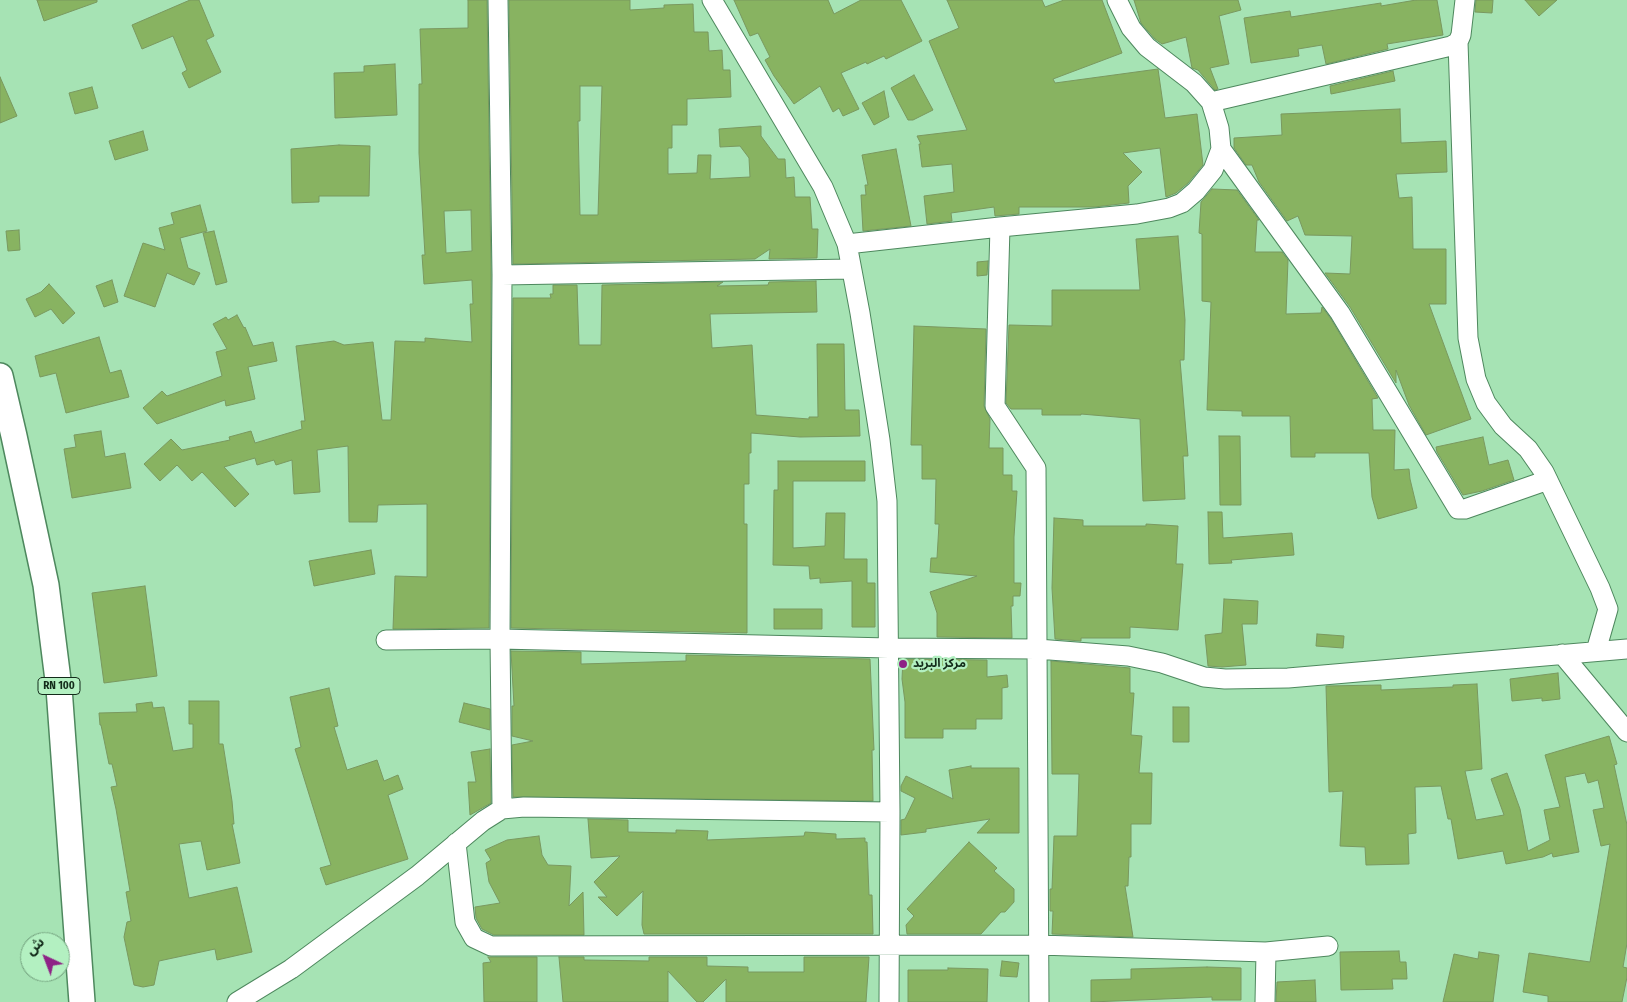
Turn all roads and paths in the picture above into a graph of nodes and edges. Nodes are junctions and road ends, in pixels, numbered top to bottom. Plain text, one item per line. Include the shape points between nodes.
1 (498, 0) edge
2 (712, 0) edge
3 (1117, 0) edge
4 (1465, 0) edge
5 (1458, 42) junction
6 (1211, 102) junction
7 (1220, 149) junction
8 (1000, 227) junction
9 (846, 244) junction
10 (851, 269) junction
11 (502, 275) junction
12 (0, 376) edge
13 (1548, 480) junction
14 (500, 639) junction
15 (386, 640) dead end
16 (889, 648) junction
17 (1037, 649) junction
18 (1627, 649) edge
19 (1596, 652) junction
20 (1562, 654) junction
21 (1627, 732) edge
22 (502, 809) junction
23 (890, 812) junction
24 (456, 843) junction
25 (889, 945) junction
26 (1038, 945) junction
27 (1328, 946) dead end
28 (1266, 952) junction
29 (82, 1002) edge
30 (237, 1002) edge
31 (889, 1002) edge
32 (1039, 1002) edge
33 (1266, 1002) edge

1 - 11 street
2 - 9 street via 823,187
3 - 6 street via 1131,28 1147,47 1194,83
4 - 5 street
5 - 6 street
5 - 13 street via 1468,338 1474,370 1486,403 1503,426 1528,449
6 - 7 street via 1219,128
7 - 8 street via 1213,170 1196,192 1169,208
7 - 13 street via 1340,313 1458,508 1470,507
8 - 9 street
8 - 17 street via 995,406 1036,468
9 - 10 street
10 - 11 street
10 - 16 street via 877,420 887,501
11 - 14 street
12 - 29 main road, RN 100 via 46,585 59,688
13 - 19 street via 1608,609
14 - 15 street
14 - 16 street
14 - 22 street
16 - 17 street
16 - 23 street
17 - 20 street via 1128,656 1225,680 1288,678
17 - 26 street
18 - 19 street
19 - 20 street
20 - 21 street
22 - 23 street
22 - 24 street
23 - 25 street
24 - 25 street via 465,922 474,938 491,946
24 - 30 street via 418,876 291,969
25 - 26 street
25 - 31 street
26 - 28 street
26 - 32 street
27 - 28 street
28 - 33 street

